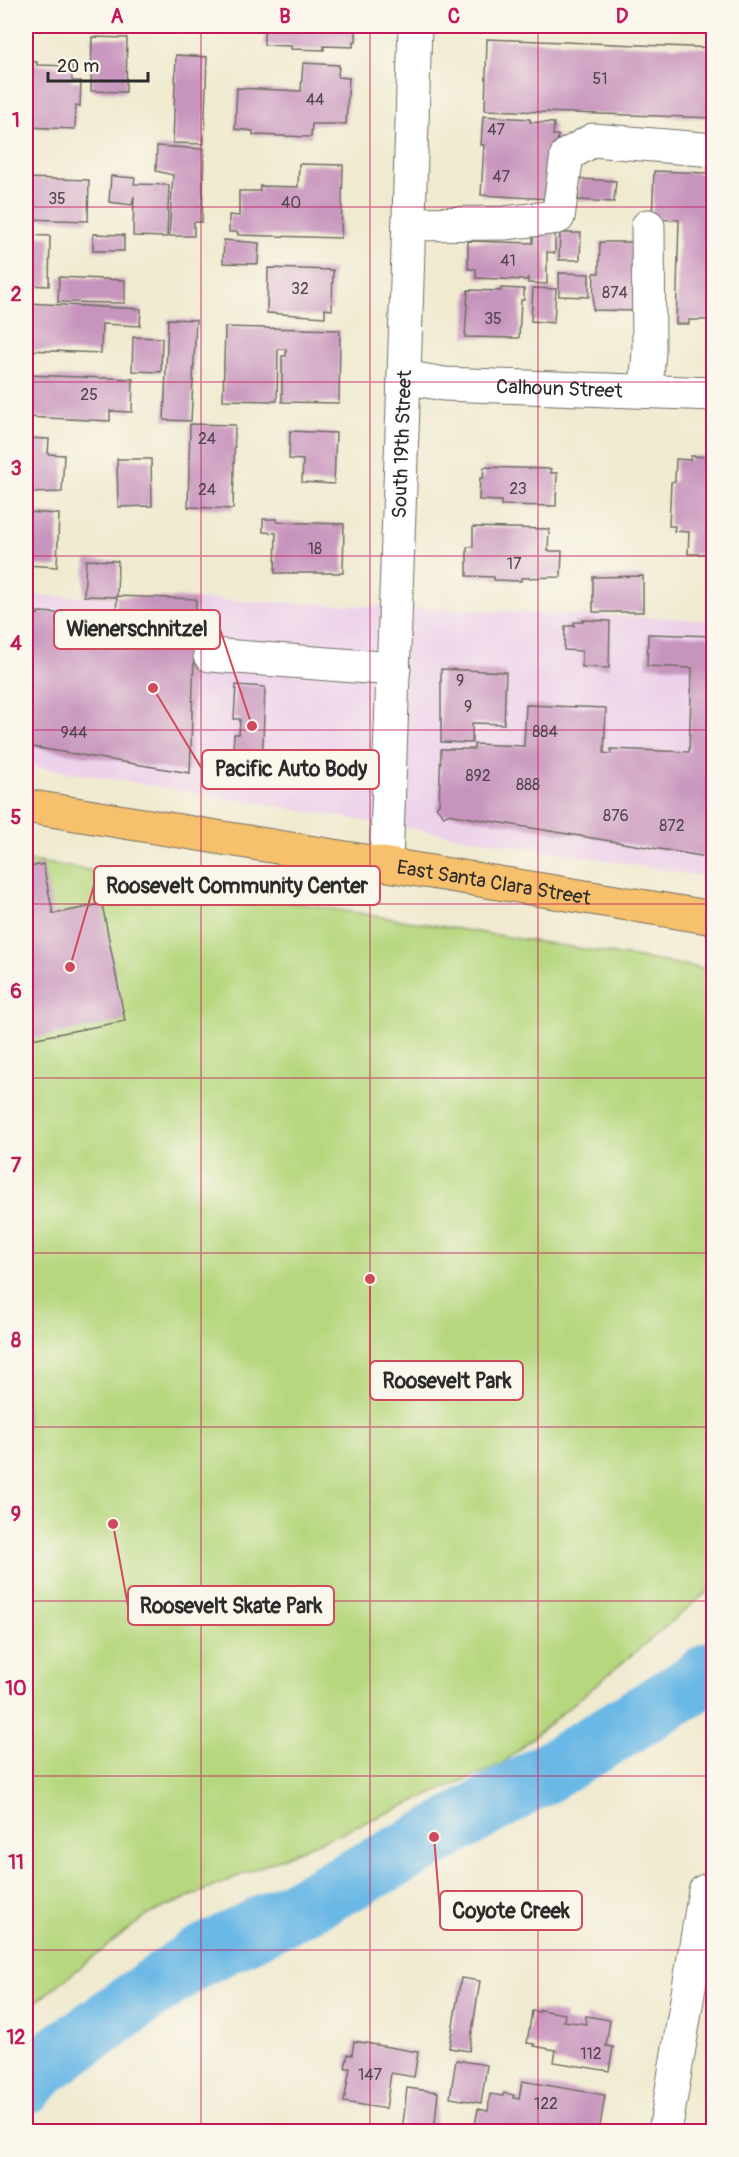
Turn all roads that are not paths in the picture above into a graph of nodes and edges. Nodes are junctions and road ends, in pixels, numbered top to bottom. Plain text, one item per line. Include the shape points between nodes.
1 (415, 26) edge
2 (714, 150) edge
3 (409, 224) junction
4 (648, 226) dead end
5 (404, 377) junction
6 (646, 391) junction
7 (714, 393) edge
8 (210, 655) dead end
9 (394, 669) junction
10 (26, 806) edge
11 (386, 864) junction
12 (714, 918) edge
13 (710, 1892) edge
14 (665, 2132) edge

1 - 3 street, South 19th Street
2 - 3 street via 593,140 567,155 558,217
3 - 5 street, South 19th Street
4 - 6 street
5 - 6 street, Calhoun Street via 444,384
5 - 9 street, South 19th Street
6 - 7 street, Calhoun Street
8 - 9 street
9 - 11 street, South 19th Street
10 - 11 main road, East Santa Clara Street
11 - 12 main road, East Santa Clara Street
13 - 14 street

